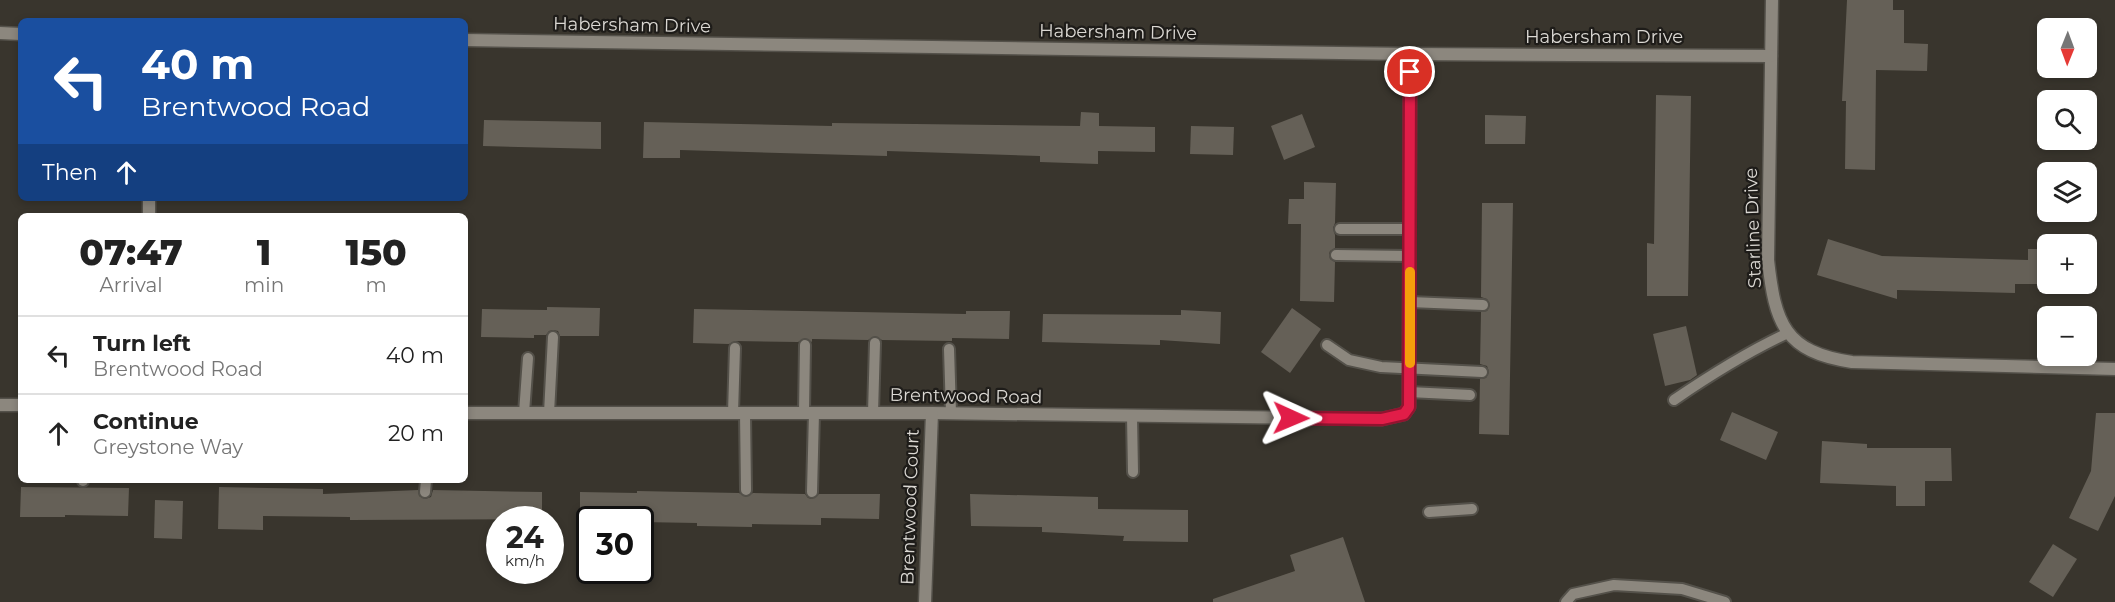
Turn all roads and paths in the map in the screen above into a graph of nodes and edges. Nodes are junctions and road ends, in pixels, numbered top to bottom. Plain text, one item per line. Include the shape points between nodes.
1 (1772, 0) edge
2 (0, 33) edge
3 (18, 34) edge
4 (468, 40) edge
5 (1410, 54) junction
6 (1770, 56) junction
7 (1340, 229) dead end
8 (1410, 229) junction
9 (1336, 255) dead end
10 (1410, 256) junction
11 (1410, 302) junction
12 (1483, 305) dead end
13 (1788, 333) junction
14 (553, 337) dead end
15 (875, 343) dead end
16 (805, 345) dead end
17 (1327, 345) dead end
18 (735, 348) dead end
19 (949, 349) dead end
20 (528, 358) dead end
21 (1410, 369) junction
22 (2115, 369) edge
23 (1482, 372) dead end
24 (1409, 392) junction
25 (1470, 395) dead end
26 (1674, 400) dead end
27 (0, 405) edge
28 (18, 405) edge
29 (468, 413) edge
30 (524, 413) junction
31 (549, 413) junction
32 (739, 413) junction
33 (809, 413) junction
34 (873, 413) junction
35 (932, 413) junction
36 (951, 413) junction
37 (1132, 416) junction
38 (1133, 472) dead end
39 (426, 483) edge
40 (746, 490) dead end
41 (425, 492) dead end
42 (812, 492) dead end
43 (1472, 509) dead end
44 (1429, 512) dead end
45 (924, 602) edge
46 (1566, 602) edge
47 (1725, 602) edge

1 - 6 street, Starline Drive
2 - 3 street
4 - 5 street, Habersham Drive
5 - 6 street, Habersham Drive
5 - 8 street, Brentwood Road
6 - 13 street, Starline Drive via 1768,260 1778,314
7 - 8 lane
8 - 10 street, Brentwood Road
9 - 10 lane
10 - 11 street, Brentwood Road
11 - 12 lane
11 - 21 street, Brentwood Road
13 - 22 street, Starline Drive via 1815,354 1852,362
13 - 26 lane via 1753,349
14 - 31 lane
15 - 34 lane
16 - 33 lane
17 - 21 lane via 1349,360 1381,368
18 - 32 lane
19 - 36 lane
20 - 30 lane
21 - 23 lane
21 - 24 street, Brentwood Road
24 - 25 lane
24 - 37 street, Brentwood Road via 1409,407 1404,414 1382,419
27 - 28 street
29 - 30 street, Brentwood Road
30 - 31 street, Brentwood Road
31 - 32 street, Brentwood Road
32 - 33 street, Brentwood Road
32 - 40 lane
33 - 34 street, Brentwood Road
33 - 42 lane
34 - 35 street, Brentwood Road
35 - 36 street, Brentwood Road
35 - 45 street, Brentwood Court
36 - 37 street, Brentwood Road
37 - 38 lane
39 - 41 lane
43 - 44 lane
46 - 47 lane via 1573,594 1614,585 1683,589

